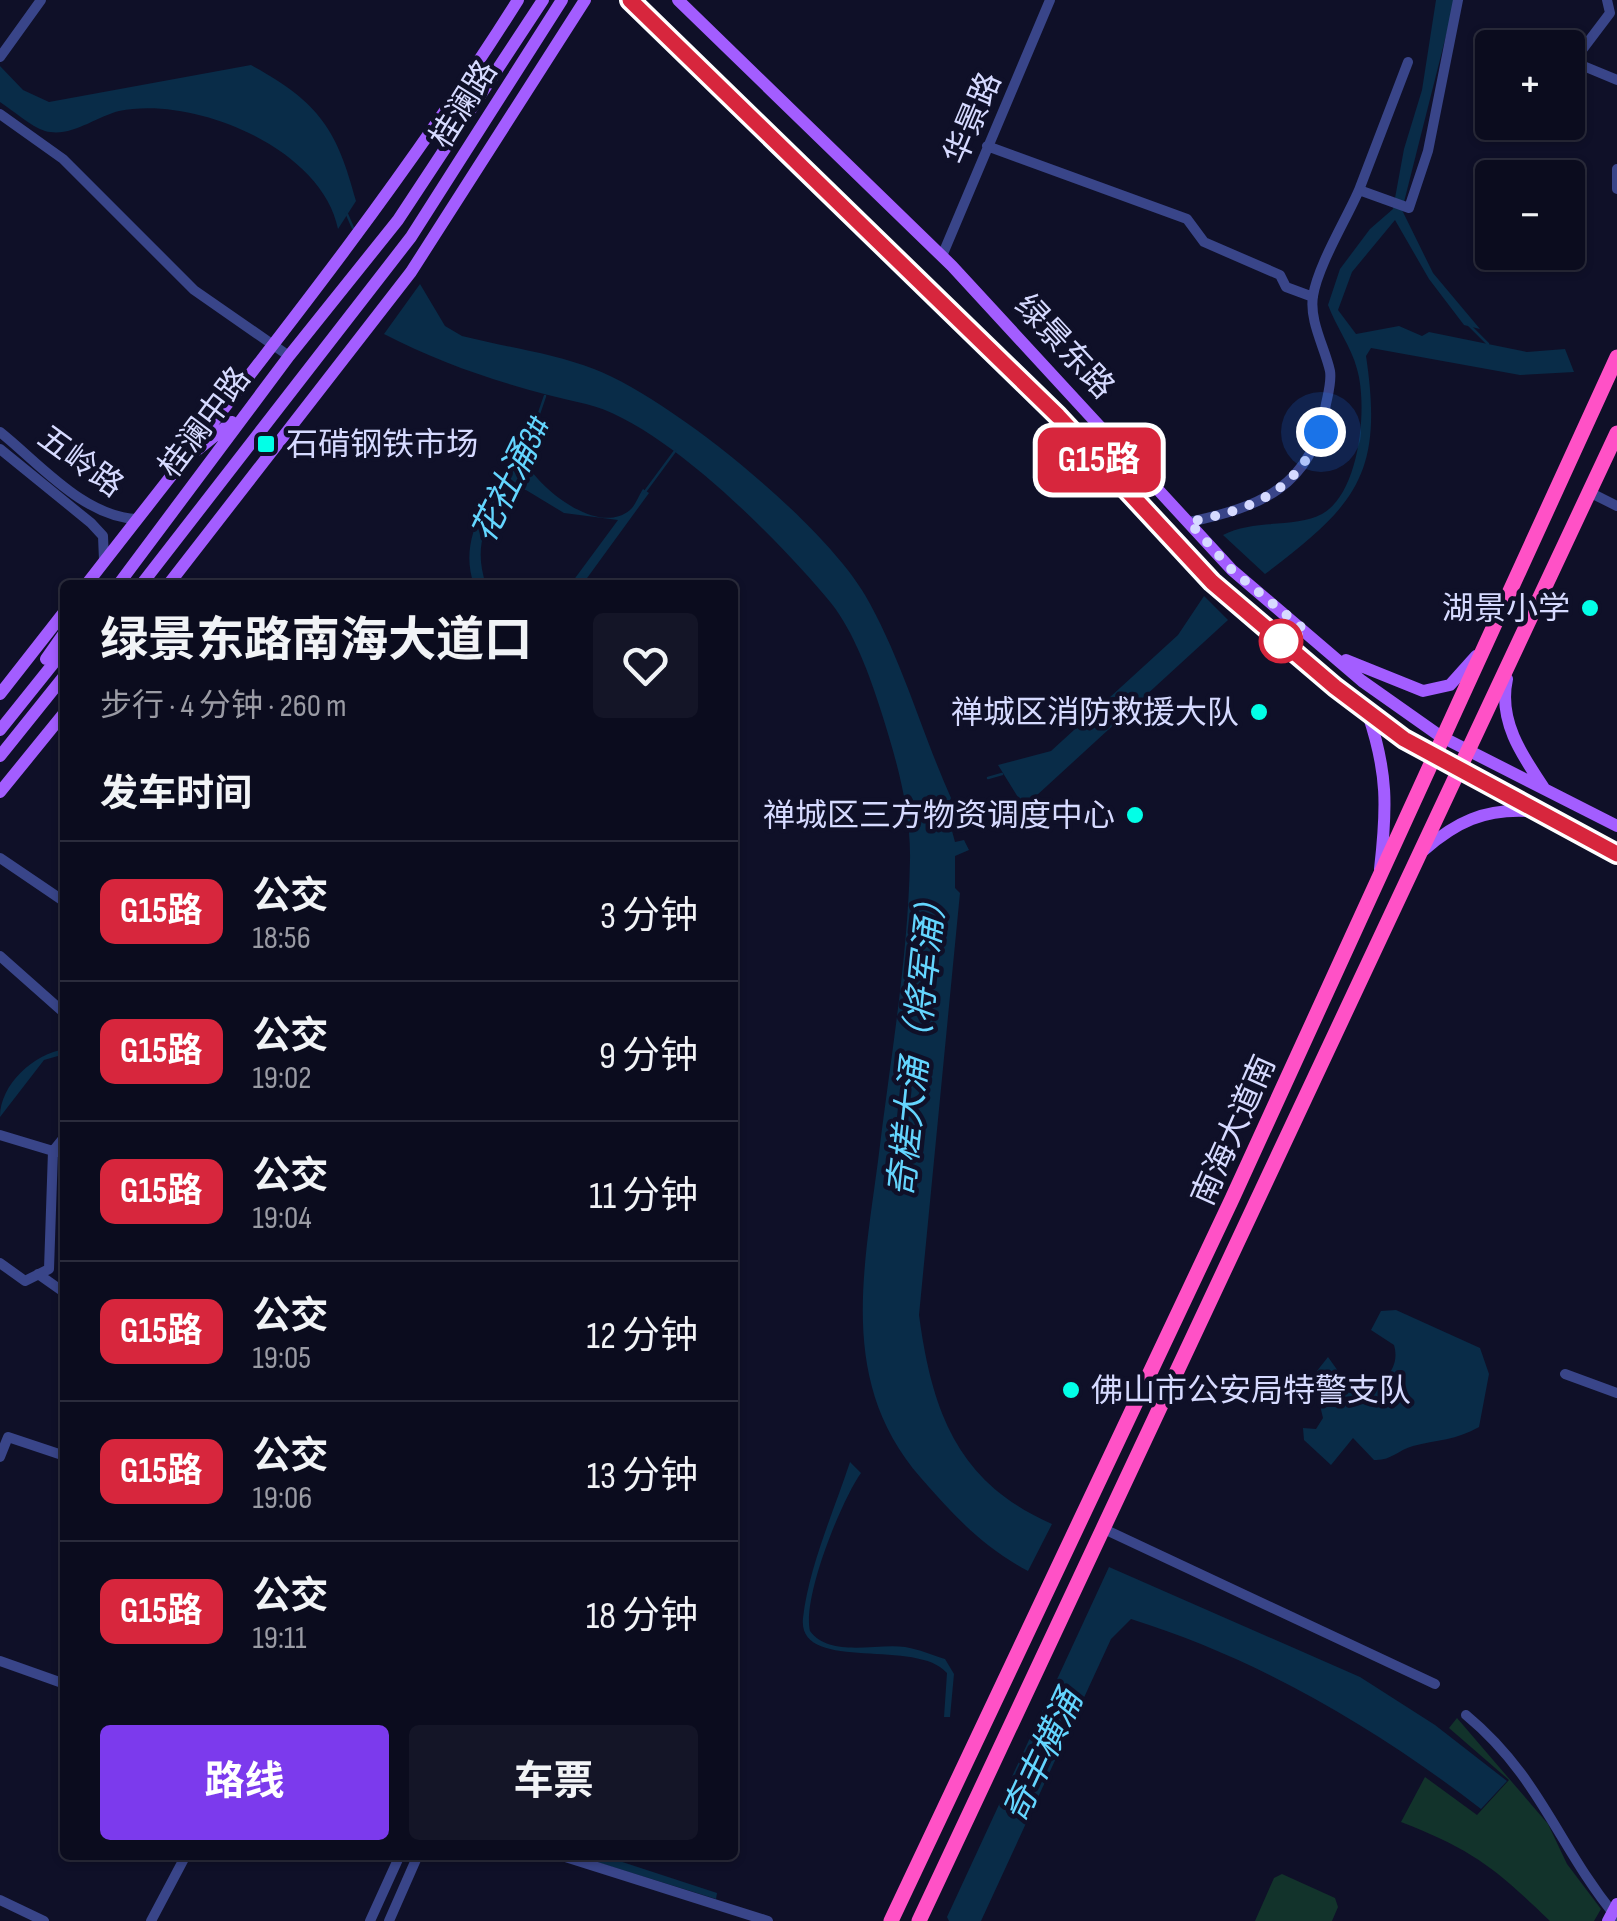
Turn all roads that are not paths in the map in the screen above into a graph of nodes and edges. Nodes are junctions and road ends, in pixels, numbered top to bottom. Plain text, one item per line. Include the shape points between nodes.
1 (41, 0) edge
2 (518, 0) edge
3 (543, 0) edge
4 (562, 0) edge
5 (585, 0) edge
6 (630, 0) edge
7 (678, 0) edge
8 (1050, 0) edge
9 (1458, 0) edge
10 (1607, 0) edge
11 (3, 55) edge
12 (1408, 62) dead end
13 (1617, 80) edge
14 (0, 114) edge
15 (987, 146) junction
16 (1617, 168) edge
17 (1617, 189) edge
18 (1359, 190) junction
19 (942, 256) junction
20 (340, 296) joint
21 (1313, 297) junction
22 (356, 312) joint
23 (273, 345) junction
24 (289, 356) junction
25 (1617, 357) edge
26 (253, 404) junction
27 (0, 432) edge
28 (1617, 433) edge
29 (0, 449) edge
30 (184, 460) junction
31 (1589, 492) junction
32 (1617, 506) edge
33 (94, 508) junction
34 (80, 514) junction
35 (138, 519) junction
36 (1189, 522) junction
37 (104, 562) junction
38 (90, 580) edge
39 (122, 580) edge
40 (145, 580) edge
41 (172, 580) edge
42 (60, 618) edge
43 (60, 639) edge
44 (1332, 653) junction
45 (1478, 654) junction
46 (60, 655) edge
47 (1510, 663) junction
48 (60, 681) edge
49 (34, 686) junction
50 (0, 694) edge
51 (1367, 711) junction
52 (60, 718) edge
53 (0, 730) edge
54 (1440, 736) junction
55 (1470, 750) junction
56 (0, 756) edge
57 (1432, 756) junction
58 (1460, 772) junction
59 (1545, 790) junction
60 (0, 792) edge
61 (1536, 812) junction
62 (1617, 826) edge
63 (1422, 852) junction
64 (1617, 854) edge
65 (0, 858) edge
66 (1380, 869) junction
67 (60, 899) edge
68 (0, 956) edge
69 (60, 1009) edge
70 (0, 1135) edge
71 (59, 1152) edge
72 (0, 1264) edge
73 (38, 1274) junction
74 (60, 1289) edge
75 (1565, 1374) dead end
76 (1617, 1393) edge
77 (60, 1454) edge
78 (0, 1457) edge
79 (1104, 1530) junction
80 (0, 1661) edge
81 (60, 1682) edge
82 (1435, 1684) dead end
83 (1466, 1715) dead end
84 (183, 1860) edge
85 (398, 1860) edge
86 (416, 1860) edge
87 (574, 1860) edge
88 (0, 1900) edge
89 (1614, 1914) edge
90 (44, 1921) edge
91 (150, 1921) edge
92 (370, 1921) edge
93 (389, 1921) edge
94 (768, 1921) edge
95 (891, 1921) edge
96 (919, 1921) edge

1 - 11 street
2 - 23 main road via 463,87
3 - 20 main road, 桂澜路
4 - 22 main road, 桂澜路
5 - 41 main road via 411,272
6 - 51 main road, 绿景东路 via 1058,416 1212,582
7 - 19 main road, 绿景东路
8 - 15 street, 华景路
9 - 18 street via 1410,208
10 - 13 street via 1610,12 1579,54 1581,65
12 - 18 street
14 - 23 street via 63,159 194,290
15 - 19 street, 华景路
15 - 21 street via 1187,219 1204,242
16 - 17 street
18 - 21 street
19 - 36 main road, 绿景东路
20 - 24 main road, 桂澜中路
21 - 36 street via 1331,375 1321,432 1306,465 1282,489 1232,513
22 - 40 main road, 桂澜中路
23 - 24 street
23 - 30 main road
24 - 26 main road, 桂澜中路
25 - 45 highway, 南海大道南
26 - 30 main road
26 - 39 main road, 桂澜中路
27 - 33 street, 五岭路
28 - 31 highway, 南海大道南
29 - 34 street, 五岭路
30 - 35 main road
31 - 32 street
31 - 47 highway, 南海大道南
33 - 34 street via 92,518
33 - 35 street, 五岭路
34 - 37 street, 五岭路 via 103,536
35 - 37 main road
36 - 44 main road, 绿景东路 via 1232,570
37 - 38 main road
42 - 50 main road
43 - 49 main road
44 - 45 main road via 1423,691 1450,684
44 - 54 main road, 绿景东路
45 - 54 highway, 南海大道南
46 - 49 main road
47 - 55 highway, 南海大道南
47 - 59 main road via 1503,698 1508,722
48 - 56 main road
49 - 53 main road
51 - 57 main road, 绿景东路
51 - 66 main road via 1384,761 1388,802
52 - 60 main road
54 - 55 main road, 绿景东路
54 - 57 highway, 南海大道南
55 - 58 highway, 南海大道南
55 - 59 main road, 绿景东路
57 - 58 main road, 绿景东路
57 - 66 highway, 南海大道南
58 - 61 main road, 绿景东路
58 - 63 highway, 南海大道南
59 - 62 main road, 绿景东路
61 - 63 main road via 1474,816
61 - 64 main road, 绿景东路
63 - 79 highway, 南海大道南
65 - 67 street
66 - 95 highway, 南海大道南
68 - 69 street
70 - 71 street
71 - 73 street via 49,1268
72 - 73 street via 24,1281
73 - 74 street
75 - 76 street
77 - 78 street via 8,1437
79 - 82 street
79 - 96 highway, 南海大道南
80 - 81 street
83 - 89 street via 1529,1779
84 - 91 street
85 - 92 street
86 - 93 street
87 - 94 street
88 - 90 street

